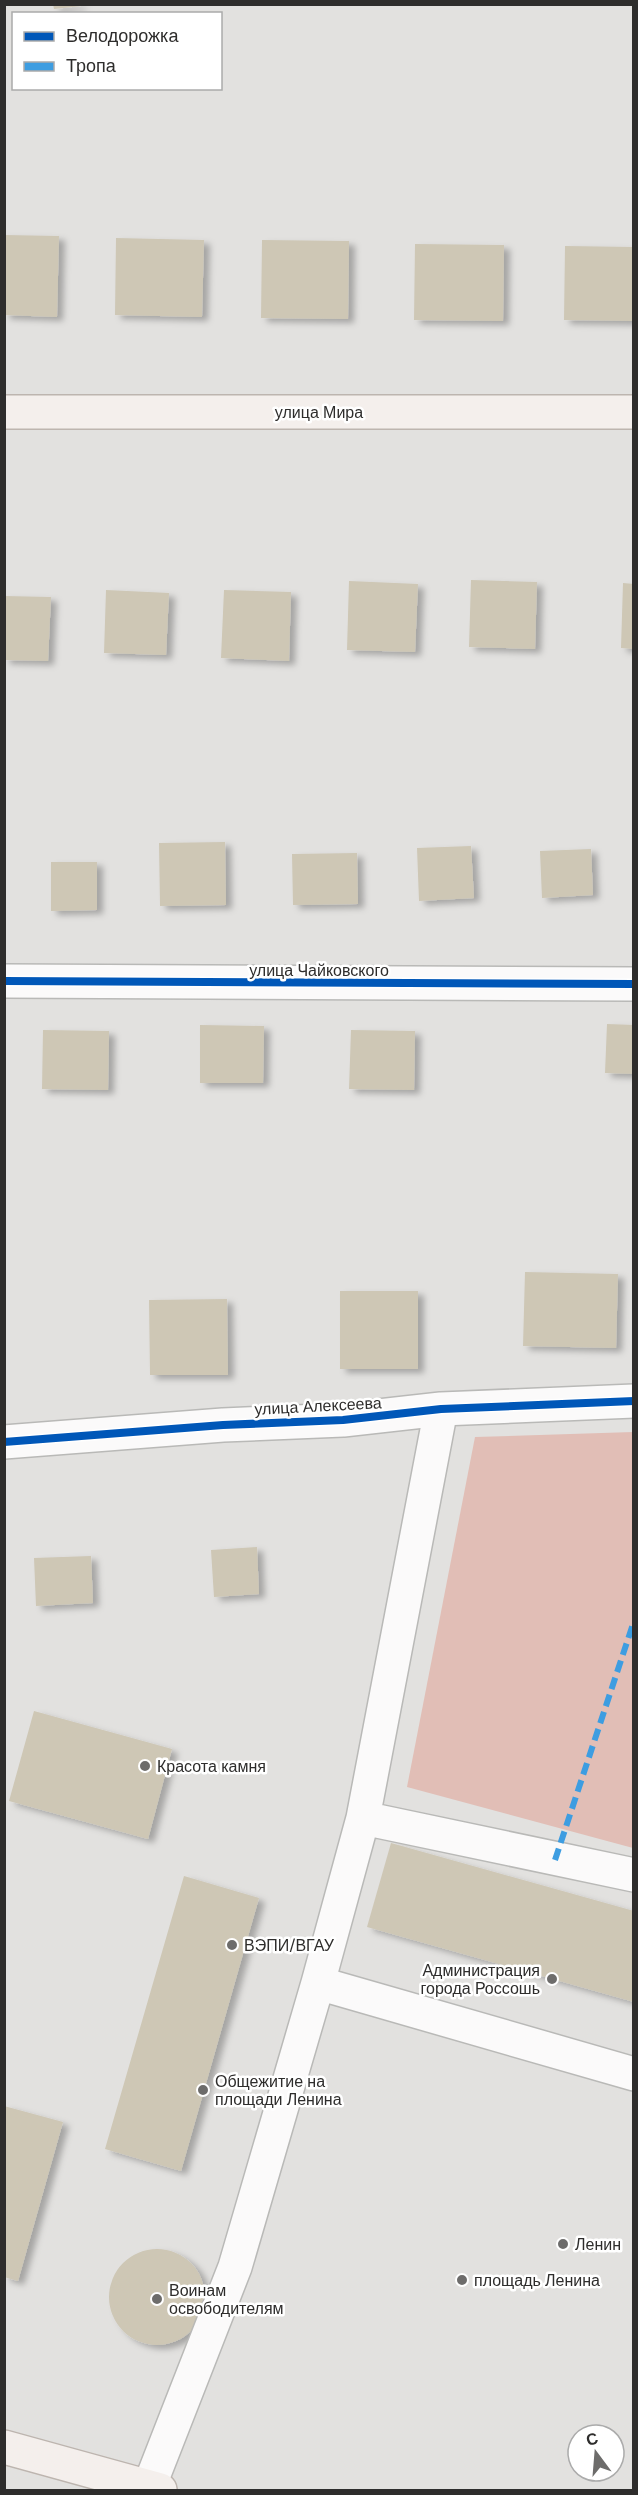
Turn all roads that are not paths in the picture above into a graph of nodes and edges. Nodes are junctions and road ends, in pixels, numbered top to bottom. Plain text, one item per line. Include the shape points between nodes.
1 (4, 412) edge
2 (633, 412) edge
3 (4, 981) edge
4 (633, 984) edge
5 (633, 1401) edge
6 (441, 1409) junction
7 (4, 1442) edge
8 (363, 1818) junction
9 (633, 1875) edge
10 (318, 1983) junction
11 (633, 2074) edge
12 (4, 2447) edge
13 (154, 2489) edge

1 - 2 main road, улица Мира
3 - 4 street, улица Чайковского
5 - 6 street, улица Алексеева
6 - 7 street, улица Алексеева via 343,1420
6 - 8 street
8 - 9 street
8 - 10 street
10 - 11 street
10 - 13 street via 235,2266
12 - 13 main road

